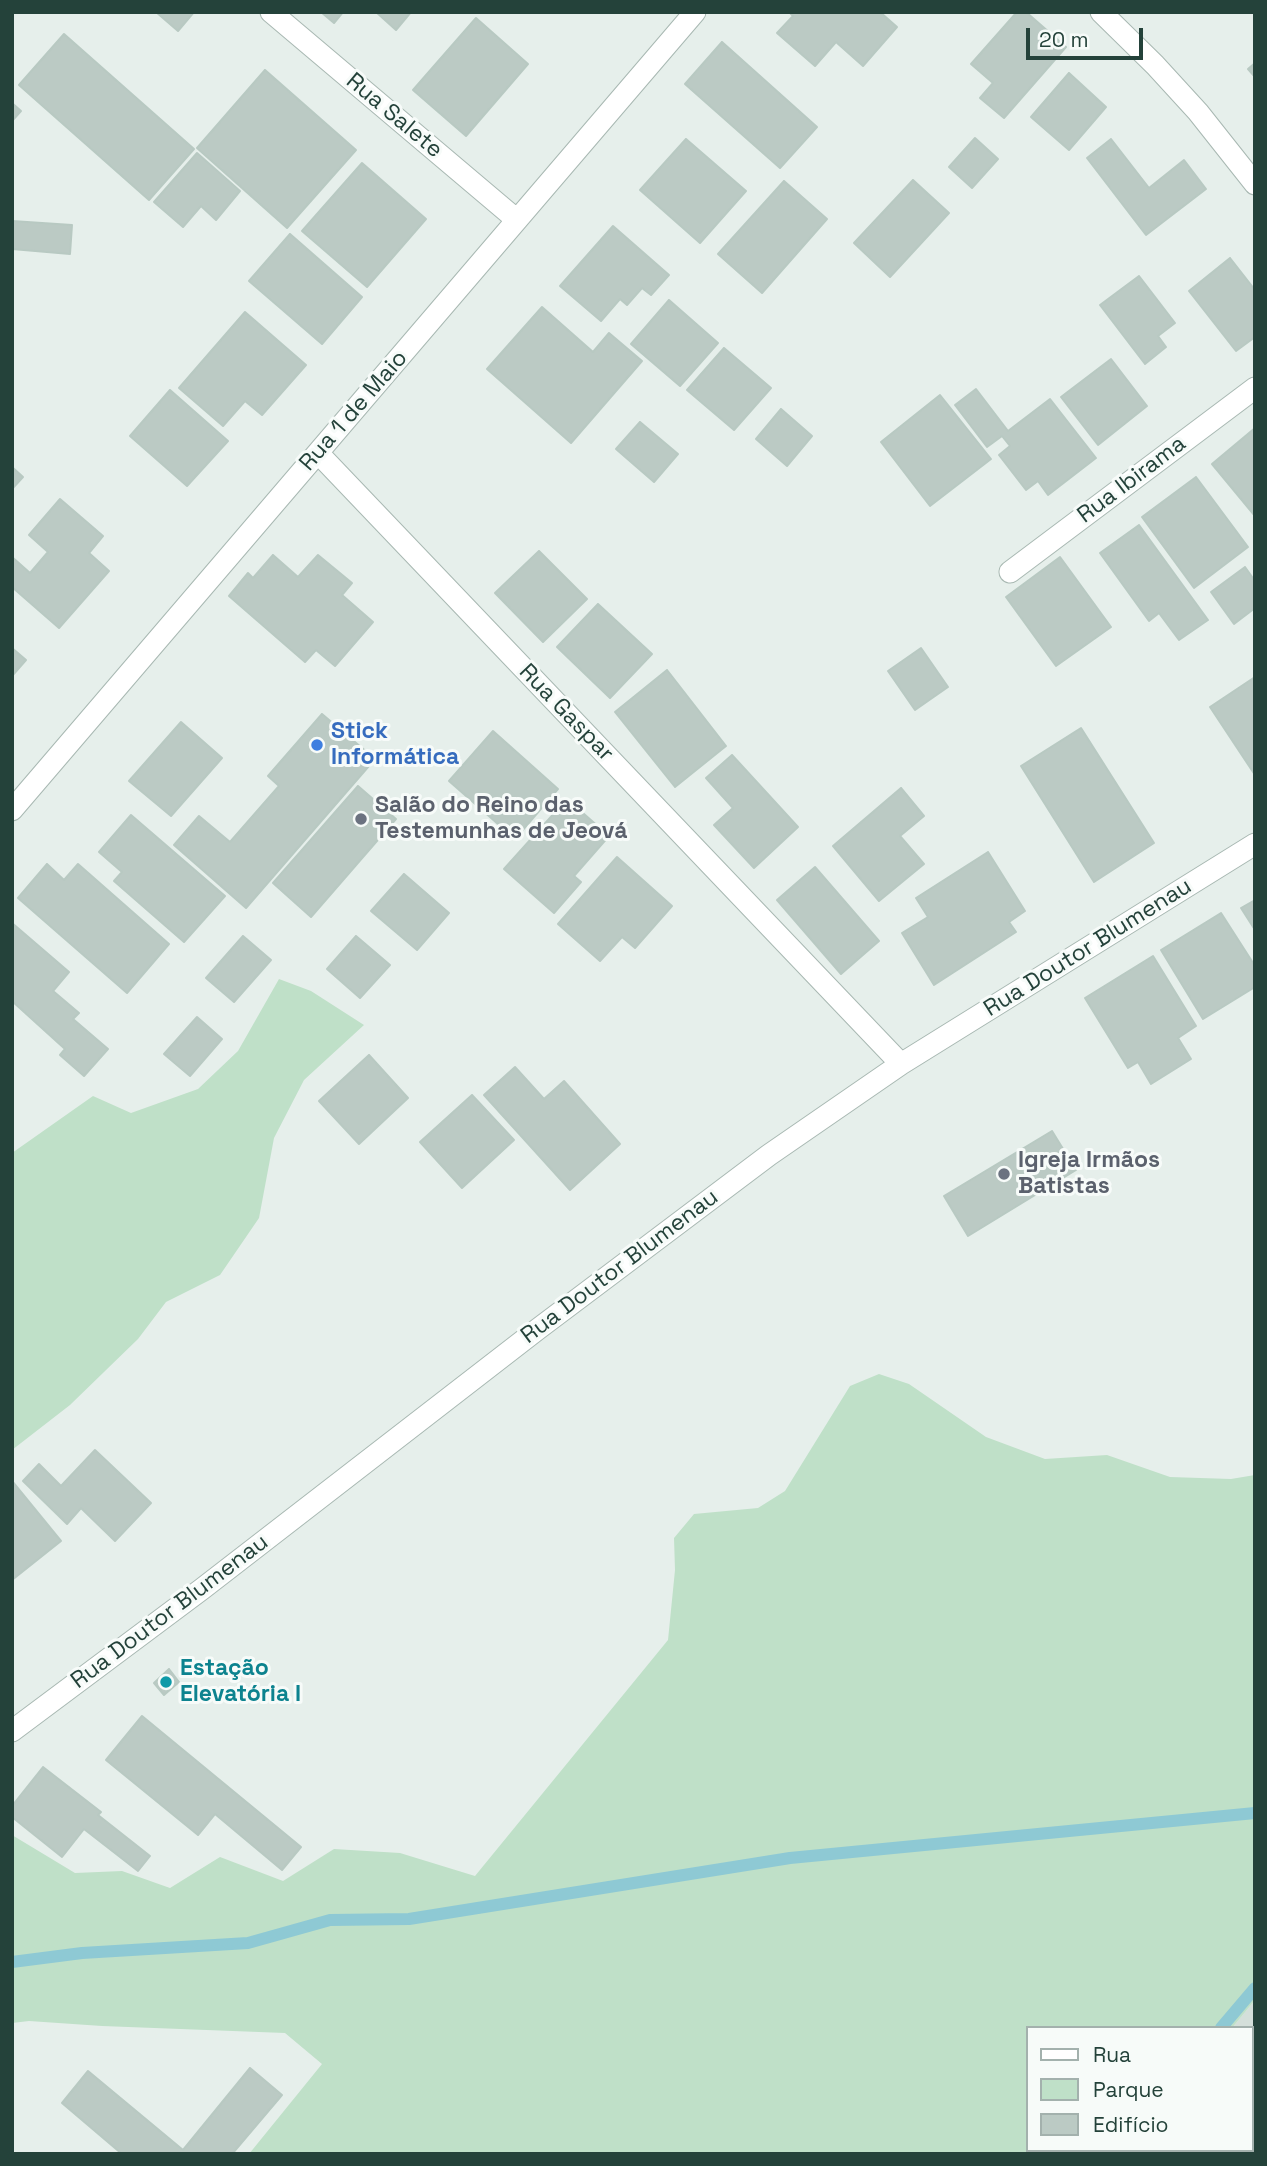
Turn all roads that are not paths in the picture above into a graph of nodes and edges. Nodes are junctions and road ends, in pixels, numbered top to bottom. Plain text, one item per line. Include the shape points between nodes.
1 (271, 12) edge
2 (695, 12) edge
3 (1101, 12) edge
4 (1255, 184) edge
5 (517, 220) junction
6 (1255, 388) edge
7 (318, 453) junction
8 (1010, 572) dead end
9 (12, 810) edge
10 (1255, 844) edge
11 (901, 1063) junction
12 (12, 1731) edge

1 - 5 street, Rua Salete
2 - 5 street, Rua 1 de Maio
3 - 4 street via 1198,112
5 - 7 street, Rua 1 de Maio
6 - 8 street, Rua Ibirama
7 - 9 street, Rua 1 de Maio
7 - 11 street, Rua Gaspar
10 - 11 street, Rua Doutor Blumenau
11 - 12 street, Rua Doutor Blumenau via 652,1242

